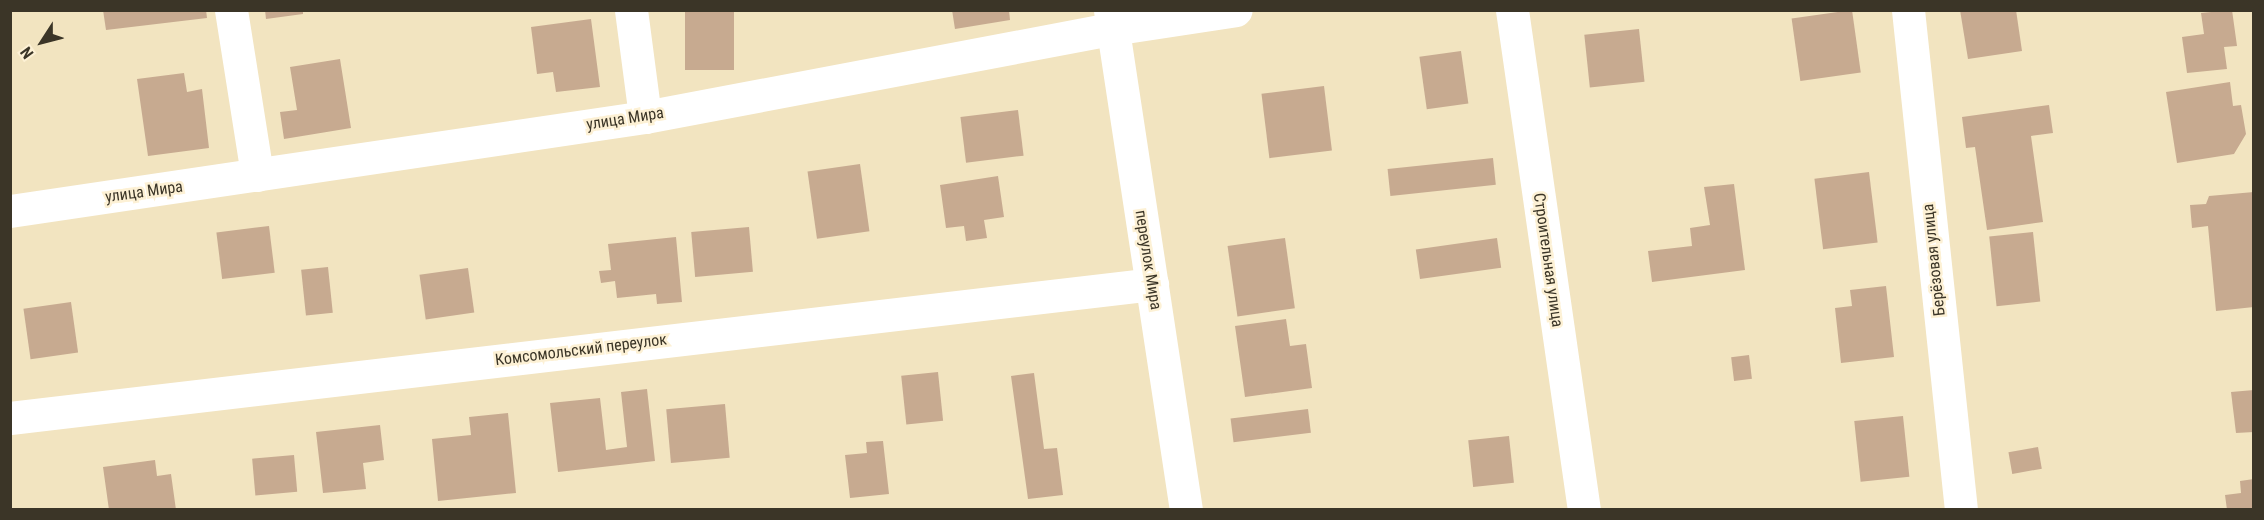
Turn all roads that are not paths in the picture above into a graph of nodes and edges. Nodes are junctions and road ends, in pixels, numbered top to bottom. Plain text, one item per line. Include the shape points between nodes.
1 (231, 10) edge
2 (632, 10) edge
3 (1236, 10) edge
4 (1512, 10) edge
5 (1908, 10) edge
6 (1111, 20) edge
7 (645, 117) junction
8 (257, 175) junction
9 (10, 211) edge
10 (1152, 284) junction
11 (10, 418) edge
12 (1186, 510) edge
13 (1584, 510) edge
14 (1961, 510) edge

1 - 8 street
2 - 7 street
3 - 6 street, улица Мира
4 - 13 street, Строительная улица
5 - 14 street, Берёзовая улица
6 - 7 street, улица Мира
6 - 10 street, переулок Мира
7 - 8 street, улица Мира
8 - 9 street, улица Мира
10 - 11 street, Комсомольский переулок
10 - 12 street, переулок Мира

